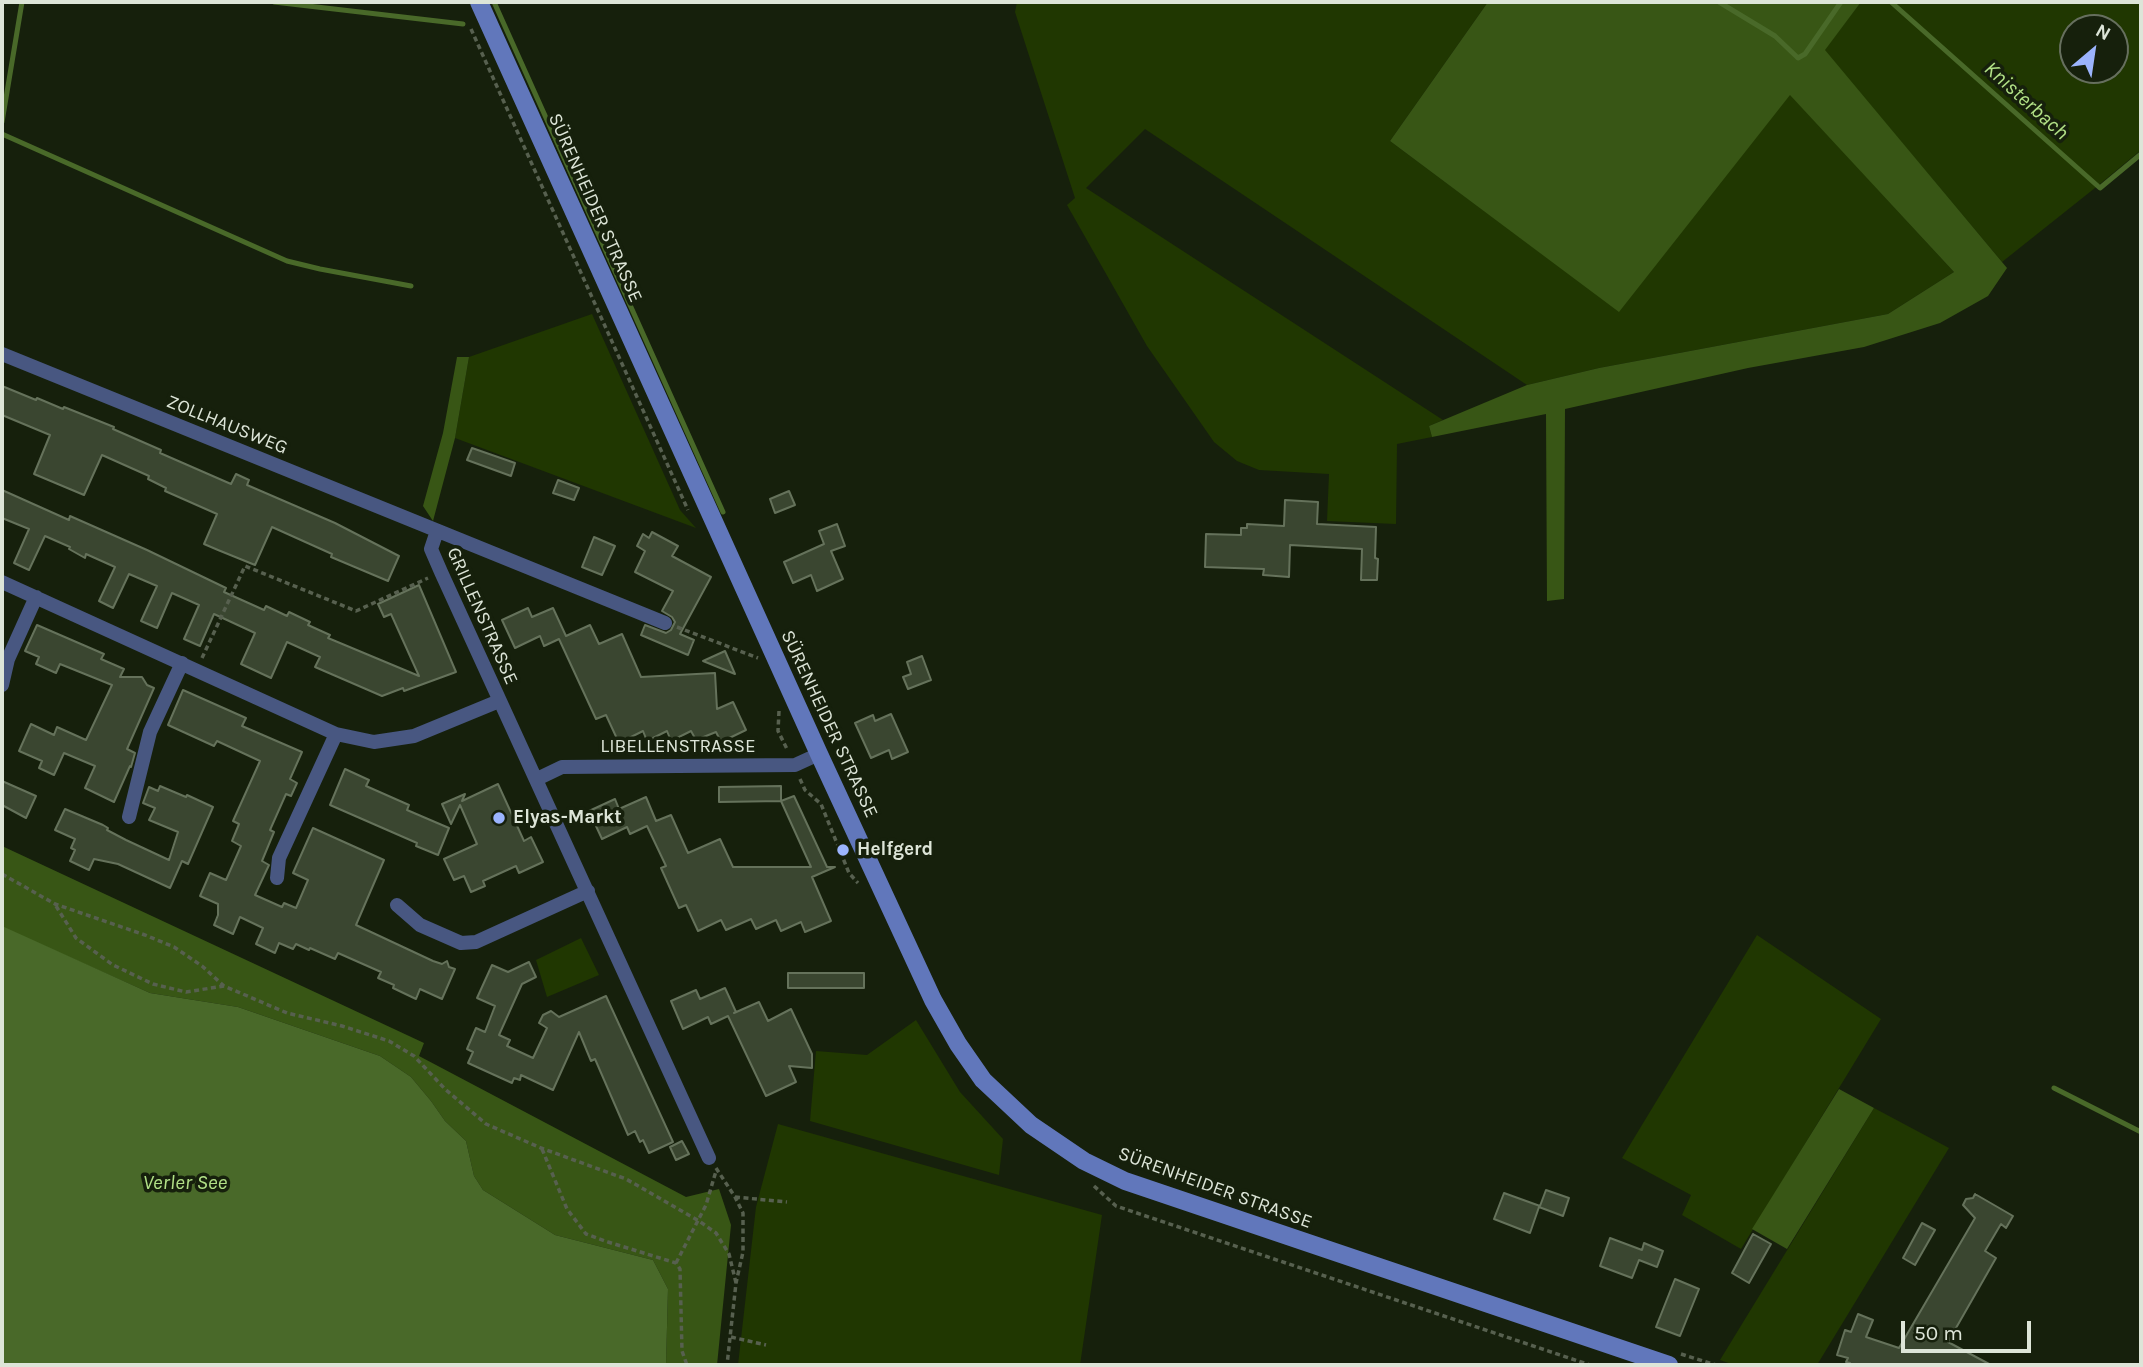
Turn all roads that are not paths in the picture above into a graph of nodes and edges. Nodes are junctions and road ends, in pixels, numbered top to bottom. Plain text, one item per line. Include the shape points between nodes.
1 (478, 2) edge
2 (2, 354) edge
3 (437, 531) junction
4 (2, 582) edge
5 (36, 597) junction
6 (665, 623) road end
7 (182, 663) junction
8 (2, 685) edge
9 (499, 701) junction
10 (336, 734) junction
11 (819, 754) junction
12 (537, 779) junction
13 (129, 817) dead end
14 (277, 878) dead end
15 (588, 891) junction
16 (397, 905) dead end
17 (713, 1163) road end
18 (1669, 1365) edge

1 - 11 main road, SÜRENHEIDER STRASSE via 766,656
2 - 3 street, ZOLLHAUSWEG
3 - 6 street, GRILLENSTRASSE
3 - 9 street, GRILLENSTRASSE via 431,549
4 - 5 street
5 - 7 street
5 - 8 street via 8,659
7 - 10 street
7 - 13 street via 149,732
9 - 10 street via 414,736 374,742
9 - 12 street, GRILLENSTRASSE
10 - 14 street via 279,859
11 - 12 street, LIBELLENSTRASSE via 795,765 562,767
11 - 18 main road, SÜRENHEIDER STRASSE via 951,1033 983,1080 1031,1125 1125,1181
12 - 15 street, GRILLENSTRASSE
15 - 16 street via 476,942 461,943 420,925
15 - 17 street, GRILLENSTRASSE

